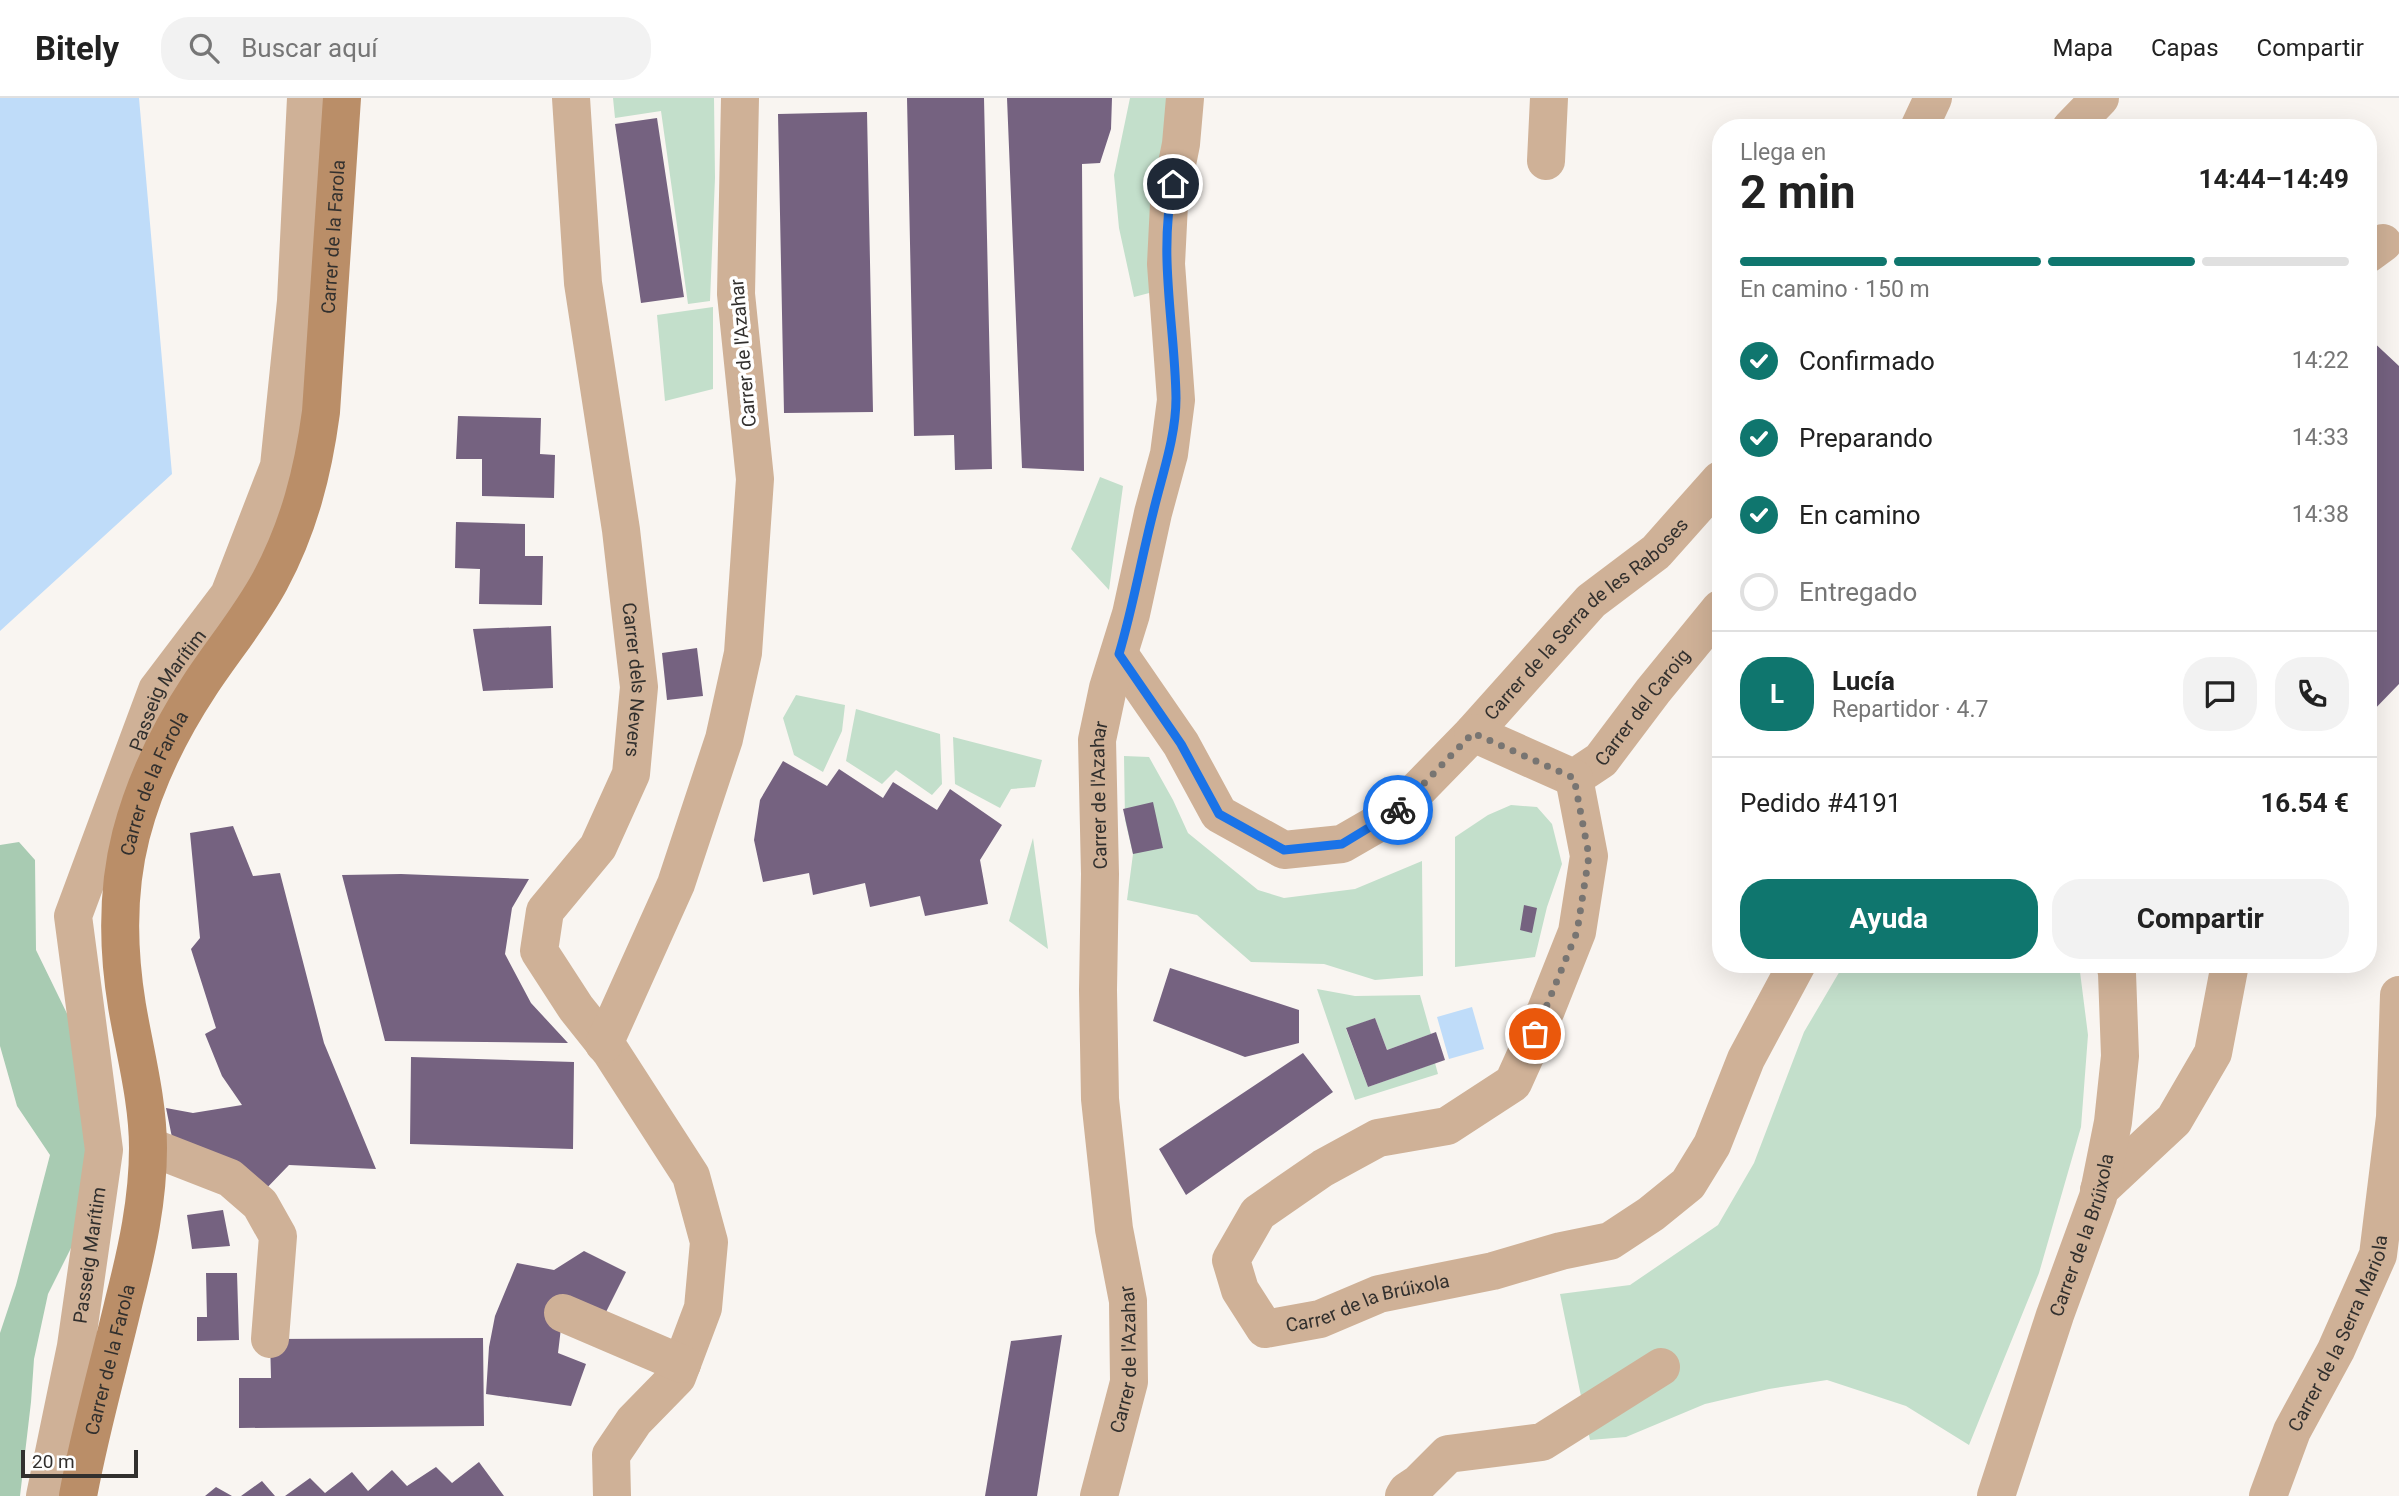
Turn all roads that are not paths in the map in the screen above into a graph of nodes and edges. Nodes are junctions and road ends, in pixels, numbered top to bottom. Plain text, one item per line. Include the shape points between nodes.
1 (306, 98) edge
2 (342, 98) edge
3 (570, 98) edge
4 (740, 98) edge
5 (1185, 98) edge
6 (1549, 98) edge
7 (1933, 98) edge
8 (2100, 98) edge
9 (1923, 119) edge
10 (2080, 119) edge
11 (1546, 161) dead end
12 (1712, 489) edge
13 (1712, 619) edge
14 (1119, 654) junction
15 (1473, 733) junction
16 (1574, 778) junction
17 (1792, 973) edge
18 (2117, 973) edge
19 (2228, 973) edge
20 (2399, 995) edge
21 (604, 1044) junction
22 (148, 1146) junction
23 (2099, 1190) junction
24 (563, 1313) dead end
25 (270, 1339) dead end
26 (682, 1364) junction
27 (1661, 1367) dead end
28 (45, 1496) edge
29 (78, 1496) edge
30 (612, 1496) edge
31 (1099, 1496) edge
32 (1404, 1496) edge
33 (1996, 1496) edge
34 (2268, 1496) edge

1 - 28 street, Passeig Marítim via 296,301 279,466 229,595 157,690 74,916 104,1150 76,1346
2 - 22 street, Carrer de la Farola via 321,412 303,506 270,582 170,732 146,784 130,838 120,947
3 - 21 street, Carrer dels Nevers via 583,283 621,530 639,687 631,774 598,847 545,911 539,951
4 - 21 street, Carrer de l'Azahar via 736,294 755,479 743,653 724,739 676,884
5 - 14 street, Carrer de l'Azahar via 1169,204 1166,264 1176,400 1169,454
6 - 11 street
7 - 9 street
8 - 10 street
12 - 15 street, Carrer de la Serra de les Raboses via 1656,552 1591,601
13 - 16 street, Carrer del Caroig via 1601,760
14 - 15 street, Carrer de la Serra de les Raboses via 1181,744 1219,814 1284,850 1342,844 1394,814
14 - 31 street, Carrer de l'Azahar via 1097,740 1098,1003 1100,1099 1114,1229 1128,1301 1129,1381
15 - 16 street, Carrer del Caroig
16 - 17 street, Carrer de la Brúixola via 1589,856 1577,932 1513,1083 1447,1126 1378,1139 1323,1168 1258,1213 1231,1260 1240,1290 1265,1328 1320,1319 1379,1294 1610,1241 1651,1214 1688,1184 1712,1145 1746,1059
18 - 23 street, Carrer de la Brúixola via 2120,1056
19 - 23 street via 2213,1053 2174,1120
20 - 34 street, Carrer de la Serra Mariola via 2395,1117 2378,1255 2336,1350 2292,1431
21 - 26 street, Carrer dels Nevers via 691,1176 709,1242 703,1308
22 - 25 street via 230,1178 260,1204 278,1236
22 - 29 street, Carrer de la Farola via 139,1239
23 - 33 street, Carrer de la Brúixola
24 - 26 street
26 - 30 street, Carrer dels Nevers via 677,1377 634,1421 611,1455
27 - 32 street via 1542,1442 1448,1454

